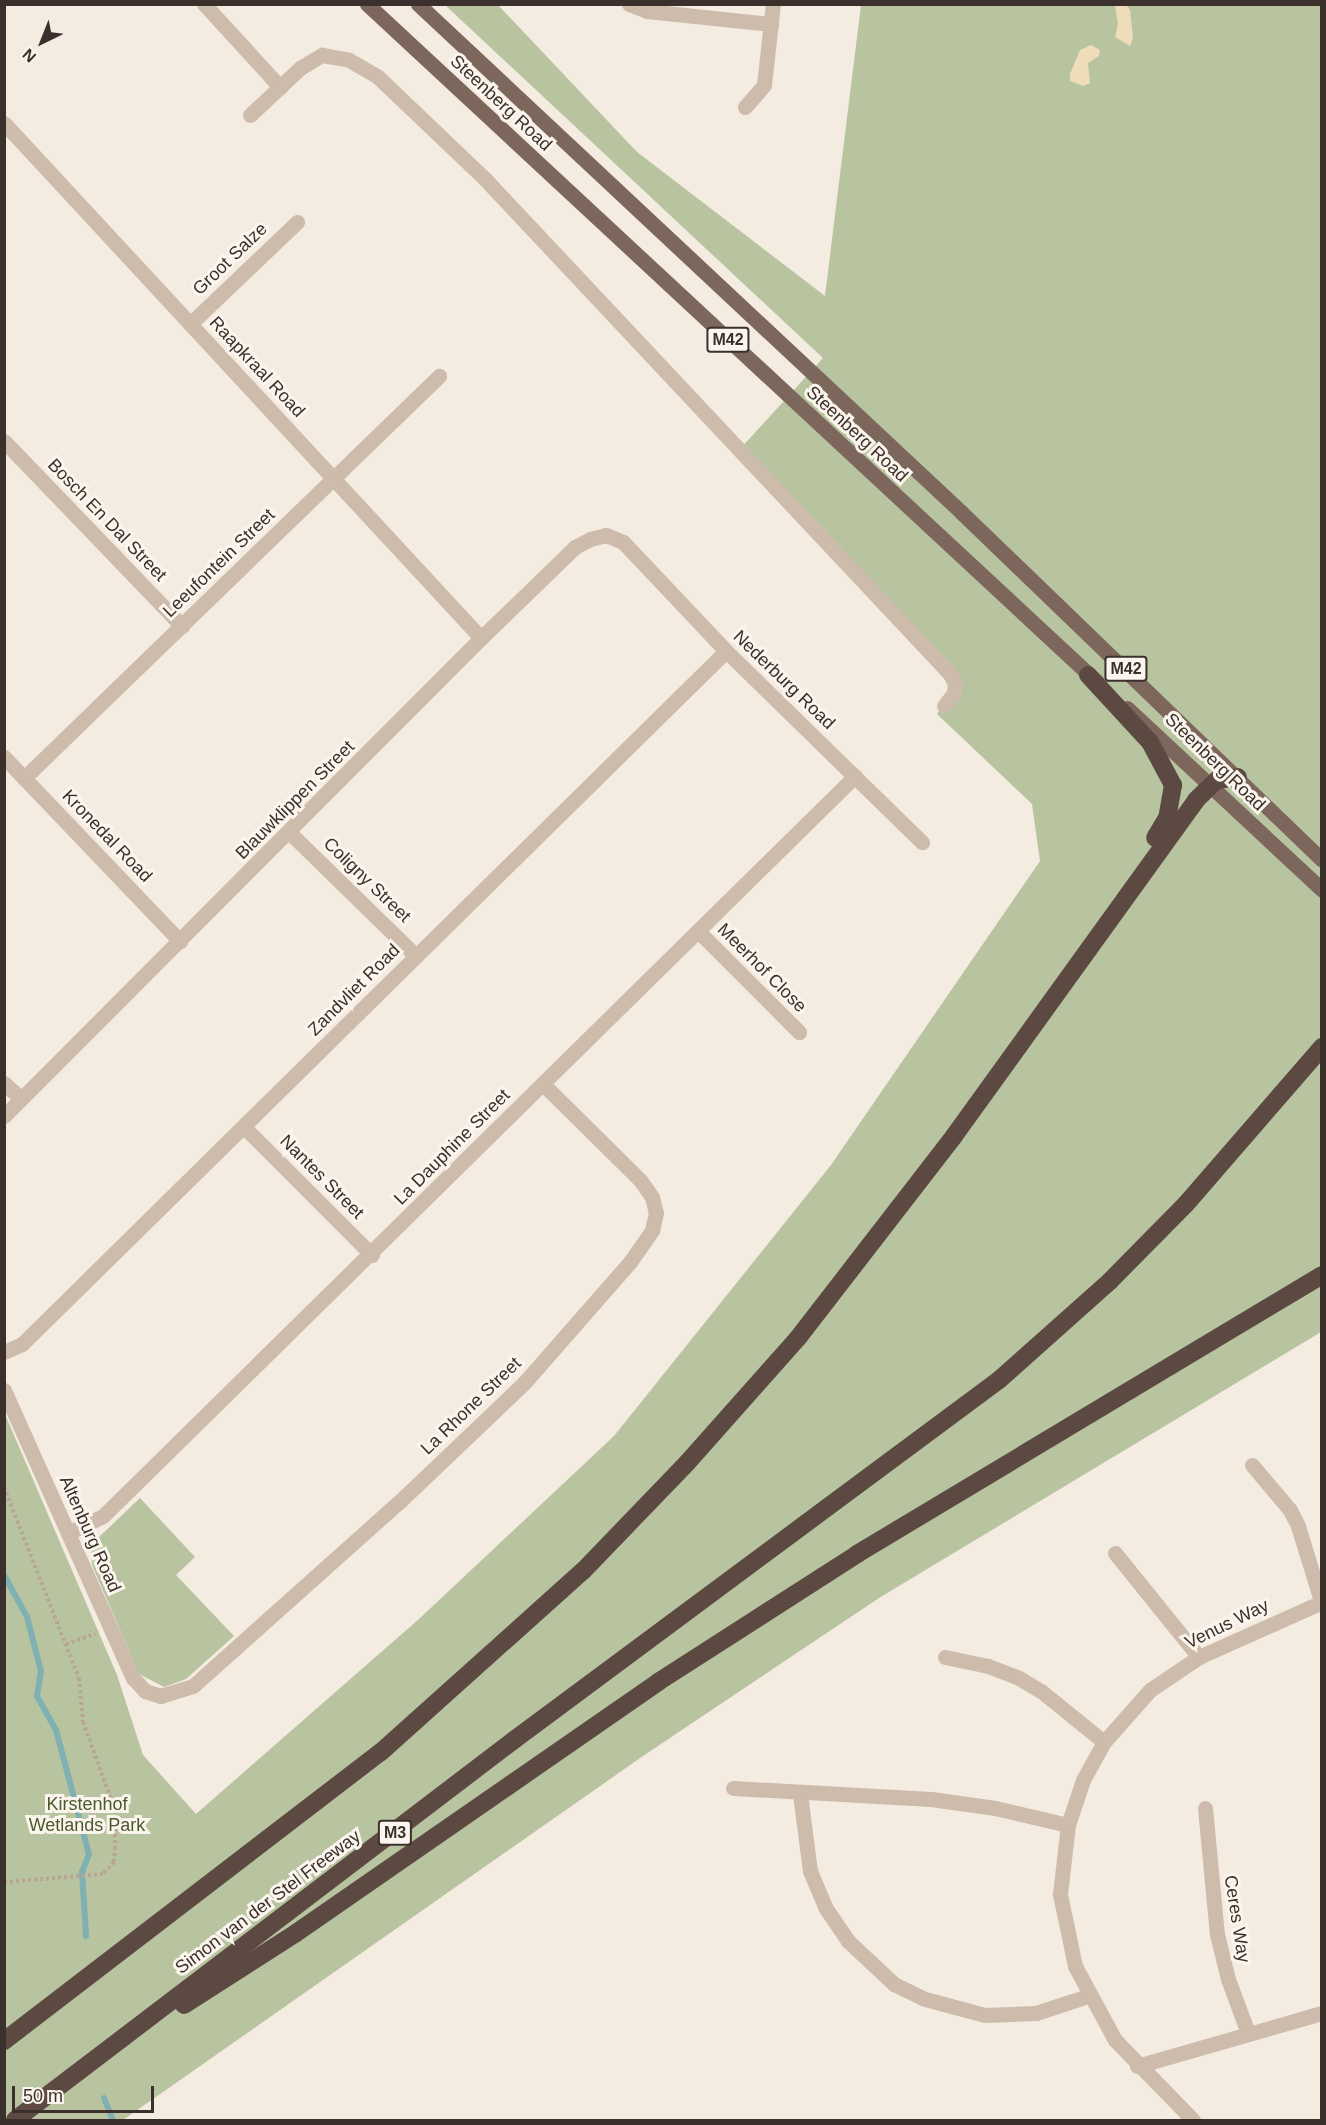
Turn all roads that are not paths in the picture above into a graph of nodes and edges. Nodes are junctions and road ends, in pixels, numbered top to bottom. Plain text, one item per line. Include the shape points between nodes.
1 (204, 4) edge
2 (367, 4) edge
3 (418, 4) edge
4 (629, 4) edge
5 (773, 4) edge
6 (771, 24) junction
7 (280, 87) junction
8 (745, 106) dead end
9 (250, 115) dead end
10 (4, 123) edge
11 (297, 222) dead end
12 (190, 324) junction
13 (439, 376) dead end
14 (4, 441) edge
15 (334, 479) junction
16 (623, 542) joint
17 (182, 626) junction
18 (481, 638) junction
19 (726, 651) junction
20 (1088, 675) junction
21 (944, 706) dead end
22 (4, 757) edge
23 (855, 776) junction
24 (1238, 777) junction
25 (24, 778) junction
26 (1210, 784) junction
27 (290, 833) junction
28 (922, 842) dead end
29 (1322, 860) edge
30 (1319, 888) edge
31 (1122, 897) junction
32 (698, 931) junction
33 (180, 941) junction
34 (417, 956) junction
35 (799, 1032) dead end
36 (1322, 1047) edge
37 (4, 1083) edge
38 (543, 1084) junction
39 (21, 1100) junction
40 (4, 1116) edge
41 (244, 1127) junction
42 (372, 1255) junction
43 (1322, 1275) edge
44 (4, 1352) edge
45 (4, 1390) edge
46 (1251, 1465) dead end
47 (68, 1533) junction
48 (1115, 1553) dead end
49 (1321, 1603) edge
50 (945, 1657) dead end
51 (1199, 1657) junction
52 (145, 1691) joint
53 (1104, 1742) junction
54 (733, 1788) dead end
55 (800, 1794) junction
56 (1205, 1808) dead end
57 (1068, 1826) junction
58 (1088, 1996) junction
59 (1322, 2013) edge
60 (157, 2014) junction
61 (1248, 2033) junction
62 (4, 2041) edge
63 (1137, 2066) junction
64 (15, 2121) edge
65 (1193, 2121) edge

1 - 7 street
2 - 20 main road, Steenberg Road / M42
3 - 24 main road, Steenberg Road / M42 via 953,504
4 - 6 street via 647,11
5 - 6 street
6 - 8 street via 764,85
7 - 9 street
7 - 21 street via 322,55 349,60 378,78 485,179 950,674 955,683 954,693
10 - 12 street, Raapkraal Road
11 - 12 street, Groot Salze
12 - 15 street, Raapkraal Road
13 - 15 street, Leeufontein Street
14 - 17 street, Bosch En Dal Street
15 - 17 street, Leeufontein Street
15 - 18 street, Raapkraal Road
16 - 18 street, Blauwklippen Street via 606,536 575,547
16 - 19 street, Nederburg Road
17 - 25 street, Leeufontein Street
18 - 27 street, Blauwklippen Street
19 - 23 street, Nederburg Road
19 - 34 street, Zandvliet Road
20 - 26 main road, Steenberg Road / M42
20 - 31 highway via 1150,742 1173,785 1174,798 1167,818
22 - 25 street, Kronedal Road
23 - 28 street, Nederburg Road
23 - 32 street, La Dauphine Street
24 - 26 highway
24 - 29 main road, Steenberg Road / M42
25 - 33 street, Kronedal Road
26 - 30 main road, Steenberg Road / M42
26 - 31 highway
27 - 33 street, Blauwklippen Street
27 - 34 street, Coligny Street
31 - 62 highway via 954,1136 798,1338 687,1463 583,1571 451,1692 240,1861
32 - 35 street, Meerhof Close
32 - 38 street, La Dauphine Street
33 - 39 street, Blauwklippen Street
34 - 41 street, Zandvliet Road
36 - 60 highway, Simon van der Stel Freeway / M3 via 1186,1204 1110,1281 999,1380
37 - 39 street
38 - 42 street, La Dauphine Street
38 - 52 street, La Rhone Street via 640,1180 652,1197 656,1213 644,1244 524,1383 389,1511 193,1686 160,1696
39 - 40 street, Blauwklippen Street
41 - 42 street, Nantes Street
41 - 44 street, Zandvliet Road via 22,1344
42 - 47 street, La Dauphine Street via 103,1516
43 - 60 highway via 857,1554 658,1682 221,1982 180,2008
45 - 47 street, Altenburg Road
46 - 49 street via 1290,1510
47 - 52 street, Altenburg Road via 132,1678
48 - 51 street
49 - 51 street, Venus Way
50 - 53 street via 988,1666 1019,1678
51 - 53 street, Venus Way via 1150,1690
53 - 57 street, Venus Way via 1083,1780
54 - 55 street
55 - 57 street via 863,1793 931,1799 995,1808
55 - 58 street via 810,1871 825,1907 848,1941 894,1984 925,1999 985,2015 1036,2013
56 - 61 street, Ceres Way via 1217,1934
57 - 58 street, Venus Way via 1060,1894 1075,1966
58 - 63 street, Venus Way via 1115,2040
59 - 61 street
60 - 64 highway, Simon van der Stel Freeway / M3
61 - 63 street
63 - 65 street, Venus Way

